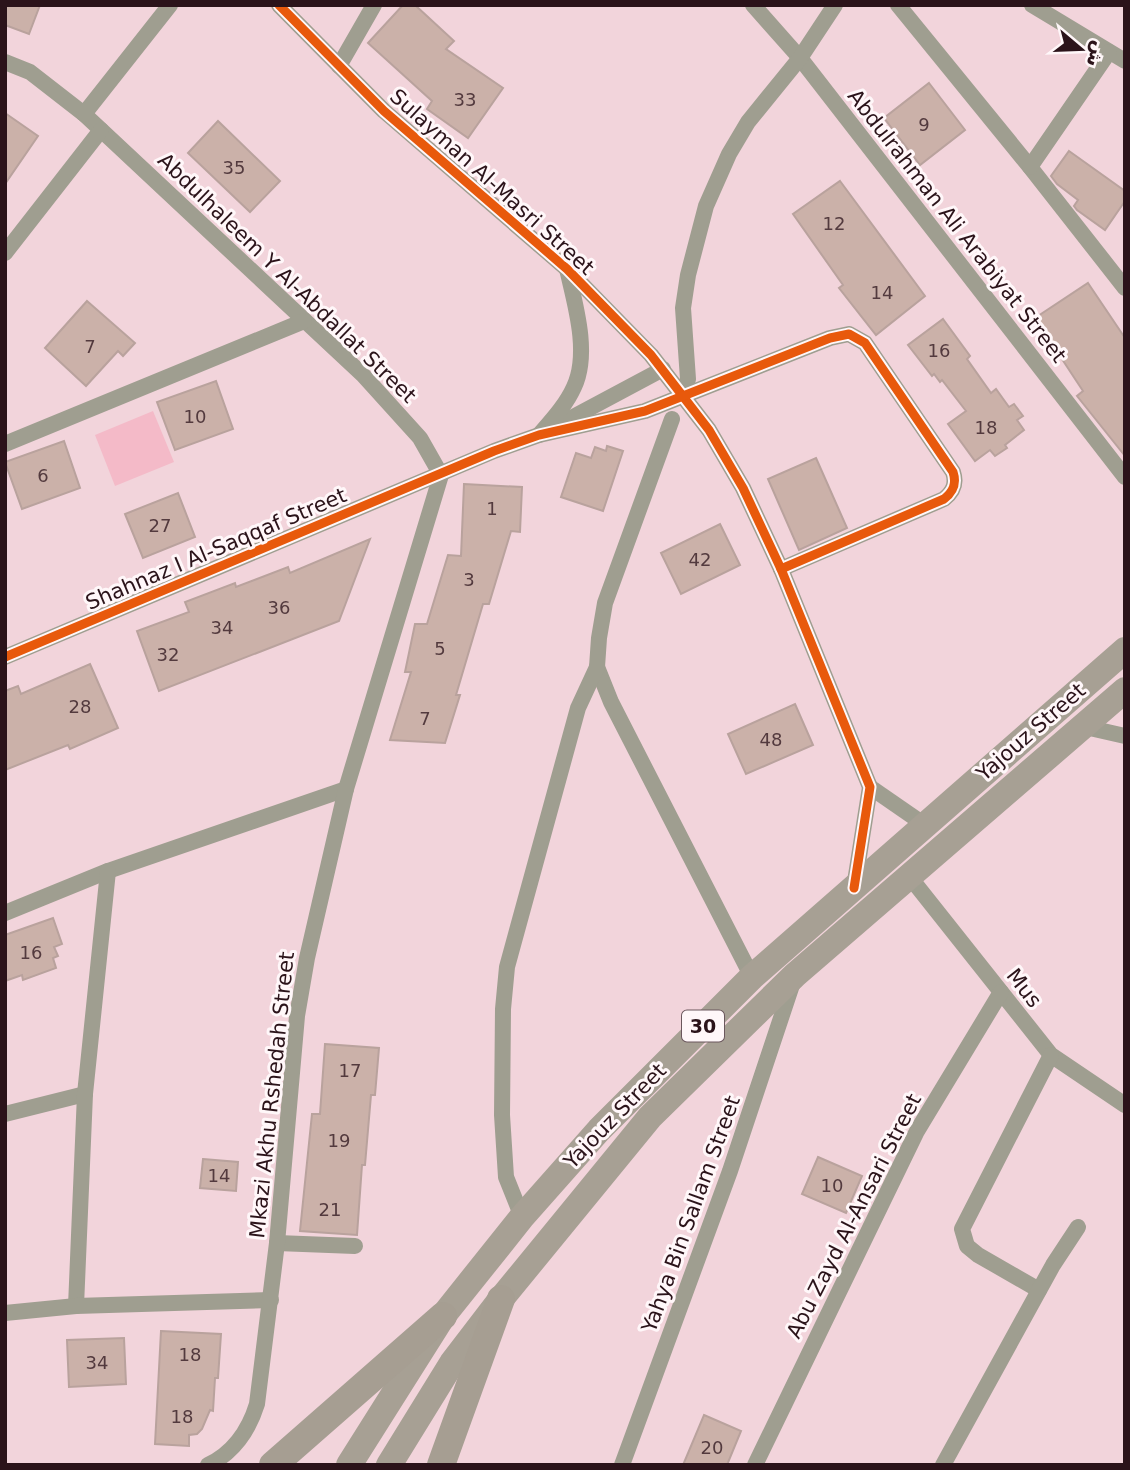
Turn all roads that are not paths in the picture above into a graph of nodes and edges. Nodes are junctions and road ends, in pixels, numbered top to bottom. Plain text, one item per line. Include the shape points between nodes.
1 (170, 5) edge
2 (279, 5) edge
3 (374, 5) edge
4 (753, 5) edge
5 (835, 5) edge
6 (898, 5) edge
7 (1032, 5) edge
8 (1109, 52) junction
9 (800, 58) junction
10 (1125, 61) edge
11 (5, 62) edge
12 (339, 66) junction
13 (84, 114) junction
14 (101, 130) junction
15 (1030, 167) junction
16 (5, 253) edge
17 (567, 269) junction
18 (1124, 286) edge
19 (304, 321) junction
20 (663, 369) junction
21 (683, 396) junction
22 (645, 411) junction
23 (672, 419) junction
24 (709, 430) junction
25 (539, 435) junction
26 (5, 444) edge
27 (441, 475) junction
28 (1125, 477) edge
29 (781, 569) junction
30 (1125, 650) edge
31 (5, 657) edge
32 (597, 667) junction
33 (1125, 690) edge
34 (1081, 726) junction
35 (1125, 736) edge
36 (870, 787) junction
37 (346, 789) junction
38 (925, 825) junction
39 (108, 871) junction
40 (909, 876) junction
41 (854, 888) junction
42 (5, 913) edge
43 (795, 975) junction
44 (752, 977) junction
45 (1001, 992) junction
46 (1051, 1055) junction
47 (85, 1094) junction
48 (1125, 1105) edge
49 (5, 1114) edge
50 (522, 1217) junction
51 (1078, 1227) dead end
52 (277, 1244) junction
53 (355, 1246) dead end
54 (1039, 1290) junction
55 (500, 1298) junction
56 (271, 1300) junction
57 (76, 1306) junction
58 (5, 1313) edge
59 (443, 1315) junction
60 (208, 1465) edge
61 (273, 1465) edge
62 (349, 1465) edge
63 (389, 1465) edge
64 (440, 1465) edge
65 (622, 1465) edge
66 (755, 1465) edge
67 (943, 1465) edge

1 - 13 street
2 - 12 street, Sulayman Al-Masri Street
3 - 12 street
4 - 9 street, Abdulrahman Ali Arabiyat Street
5 - 9 street
6 - 15 street
7 - 8 street
8 - 10 street
8 - 15 street
9 - 21 street via 748,122 706,206 683,308 688,379
9 - 28 street, Abdulrahman Ali Arabiyat Street
11 - 13 street, Abdulhaleem Y Al-Abdallat Street via 30,72
12 - 17 street, Sulayman Al-Masri Street via 384,111
13 - 14 street, Abdulhaleem Y Al-Abdallat Street
14 - 16 street
14 - 19 street, Abdulhaleem Y Al-Abdallat Street
15 - 18 street
17 - 20 street, Sulayman Al-Masri Street
17 - 25 street via 581,352 575,385
19 - 26 street
19 - 27 street, Abdulhaleem Y Al-Abdallat Street via 363,375 412,429
20 - 21 street, Sulayman Al-Masri Street
20 - 25 street
21 - 22 street
21 - 24 street, Sulayman Al-Masri Street
21 - 29 street via 849,334 865,344 953,472 954,486 944,499
22 - 23 street
22 - 25 street
23 - 24 street
23 - 32 street via 605,603
24 - 29 street, Sulayman Al-Masri Street via 743,488
25 - 27 street
27 - 31 street, Shahnaz I Al-Saqqaf Street
27 - 37 street, Mkazi Akhu Rshedah Street
29 - 36 street, Sulayman Al-Masri Street
30 - 38 main road, Yajouz Street / 30
32 - 44 street
32 - 50 street via 578,708 508,967 502,1115 506,1177
33 - 34 main road, Yajouz Street / 30
34 - 35 street
34 - 40 main road, Yajouz Street / 30
36 - 38 street
36 - 41 street
37 - 39 street
37 - 52 street, Mkazi Akhu Rshedah Street via 297,1016
38 - 41 main road, Yajouz Street / 30
39 - 42 street
39 - 47 street
40 - 43 main road, Yajouz Street / 30
40 - 45 street, Mus
41 - 44 main road, Yajouz Street / 30
43 - 55 main road, Yajouz Street / 30 via 650,1116
43 - 65 street, Yahya Bin Sallam Street via 730,1171
44 - 50 main road, Yajouz Street / 30 via 599,1130
45 - 46 street, Mus
45 - 66 street, Abu Zayd Al-Ansari Street via 917,1131
46 - 48 street, Mus
46 - 54 street via 962,1229 967,1246 978,1255
47 - 49 street
47 - 57 street
50 - 59 main road, Yajouz Street / 30
51 - 54 street
52 - 53 street
52 - 56 street, Mkazi Akhu Rshedah Street
54 - 67 street
55 - 63 main road, Yajouz Street / 30 via 452,1363
55 - 64 highway
56 - 57 street
56 - 60 street, Mkazi Akhu Rshedah Street via 252,1420 237,1443
57 - 58 street
59 - 61 highway
59 - 62 main road, Yajouz Street / 30

